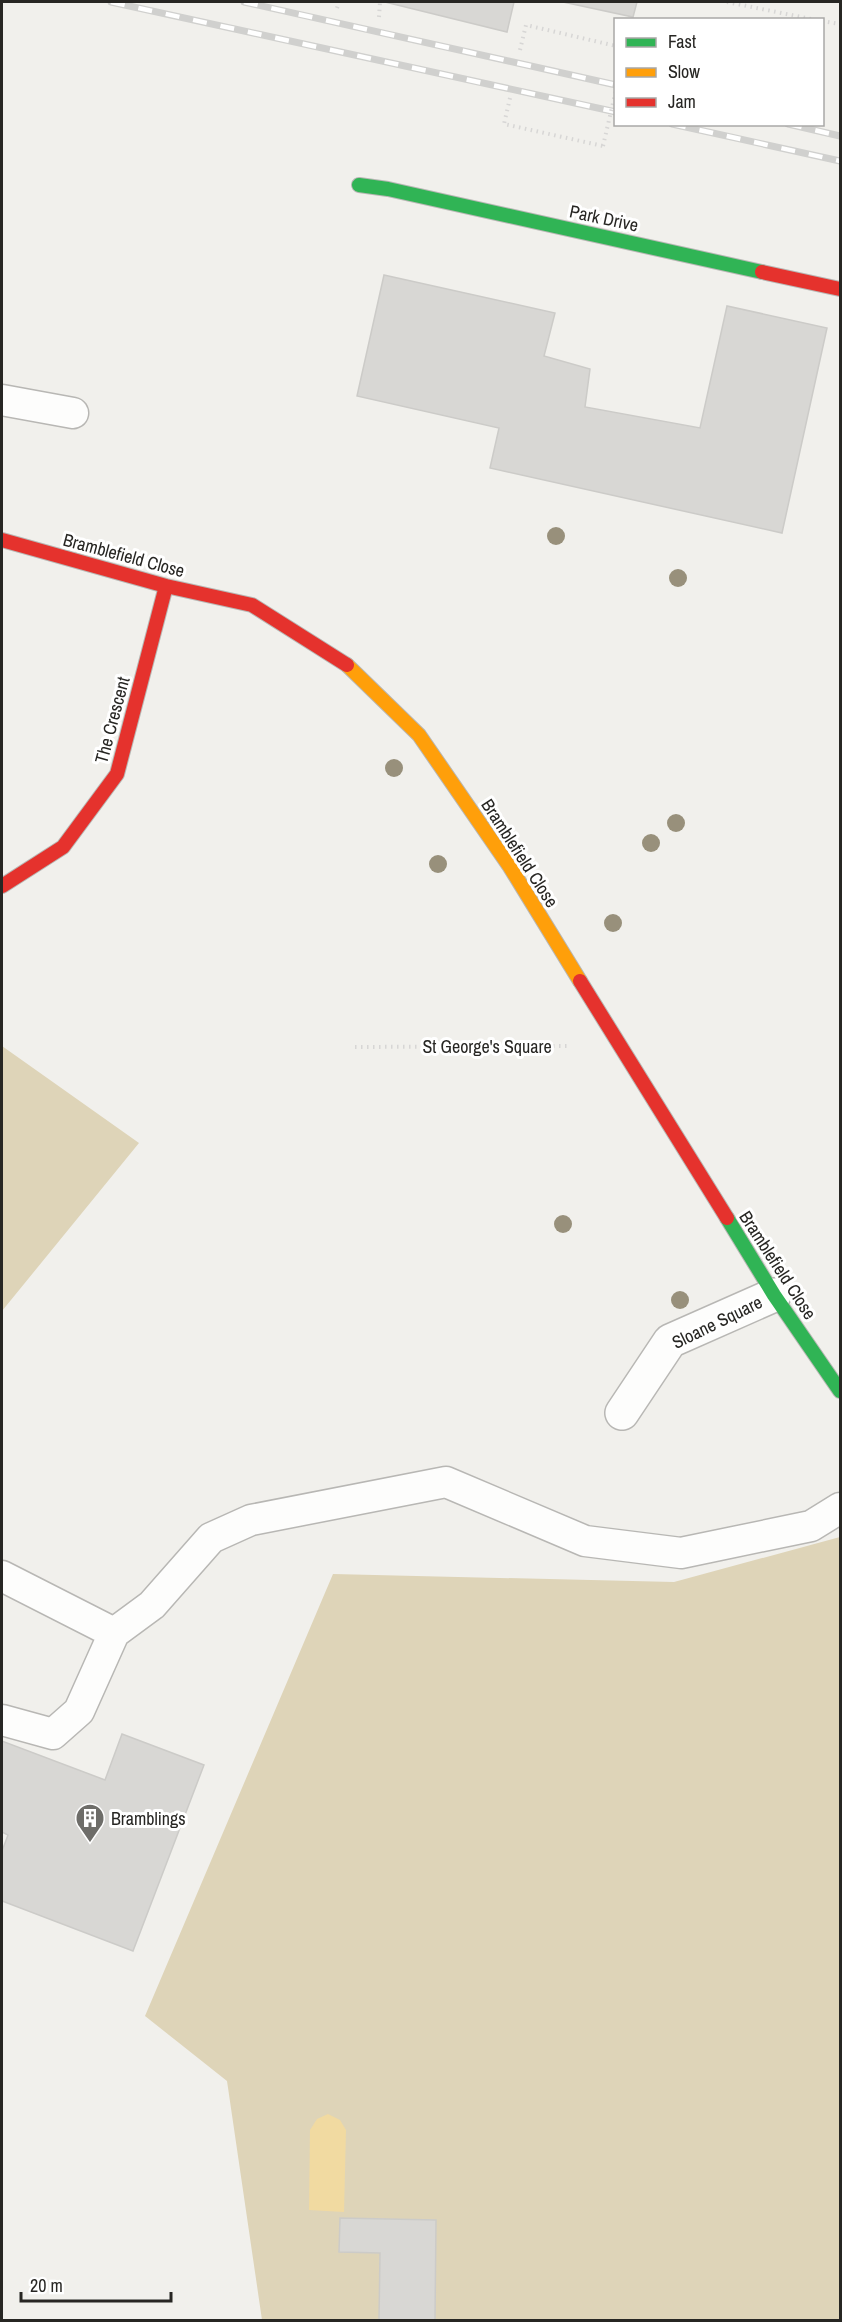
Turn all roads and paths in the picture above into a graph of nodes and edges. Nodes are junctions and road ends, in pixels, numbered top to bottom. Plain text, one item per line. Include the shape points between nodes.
1 (339, 2) edge
2 (380, 2) edge
3 (727, 2) edge
4 (338, 8) dead end
5 (379, 17) dead end
6 (806, 18) edge
7 (824, 21) edge
8 (840, 24) edge
9 (614, 46) edge
10 (520, 50) dead end
11 (614, 95) edge
12 (510, 98) dead end
13 (359, 185) dead end
14 (840, 289) edge
15 (2, 400) edge
16 (73, 413) dead end
17 (2, 540) edge
18 (166, 586) junction
19 (2, 886) edge
20 (620, 1045) junction
21 (354, 1047) dead end
22 (774, 1295) junction
23 (840, 1391) edge
24 (622, 1413) dead end
25 (840, 1508) edge
26 (2, 1576) edge
27 (114, 1633) junction
28 (2, 1720) edge

1 - 4 path
2 - 5 path
3 - 6 path
7 - 8 path
9 - 10 path via 526,25
11 - 12 path, bridge via 603,146 504,124
13 - 14 street, Park Drive
15 - 16 lane
17 - 18 street, Bramblefield Close
18 - 19 street, The Crescent via 117,774 63,847
18 - 20 street, Bramblefield Close via 252,605 344,663 419,735 510,867
20 - 21 path, St George's Square
20 - 22 street, Bramblefield Close
22 - 23 street, Bramblefield Close
22 - 24 street, Sloane Square via 670,1341
25 - 27 lane via 811,1526 681,1553 585,1541 446,1482 251,1520 211,1538 152,1605
26 - 27 lane
27 - 28 lane via 79,1711 53,1734

